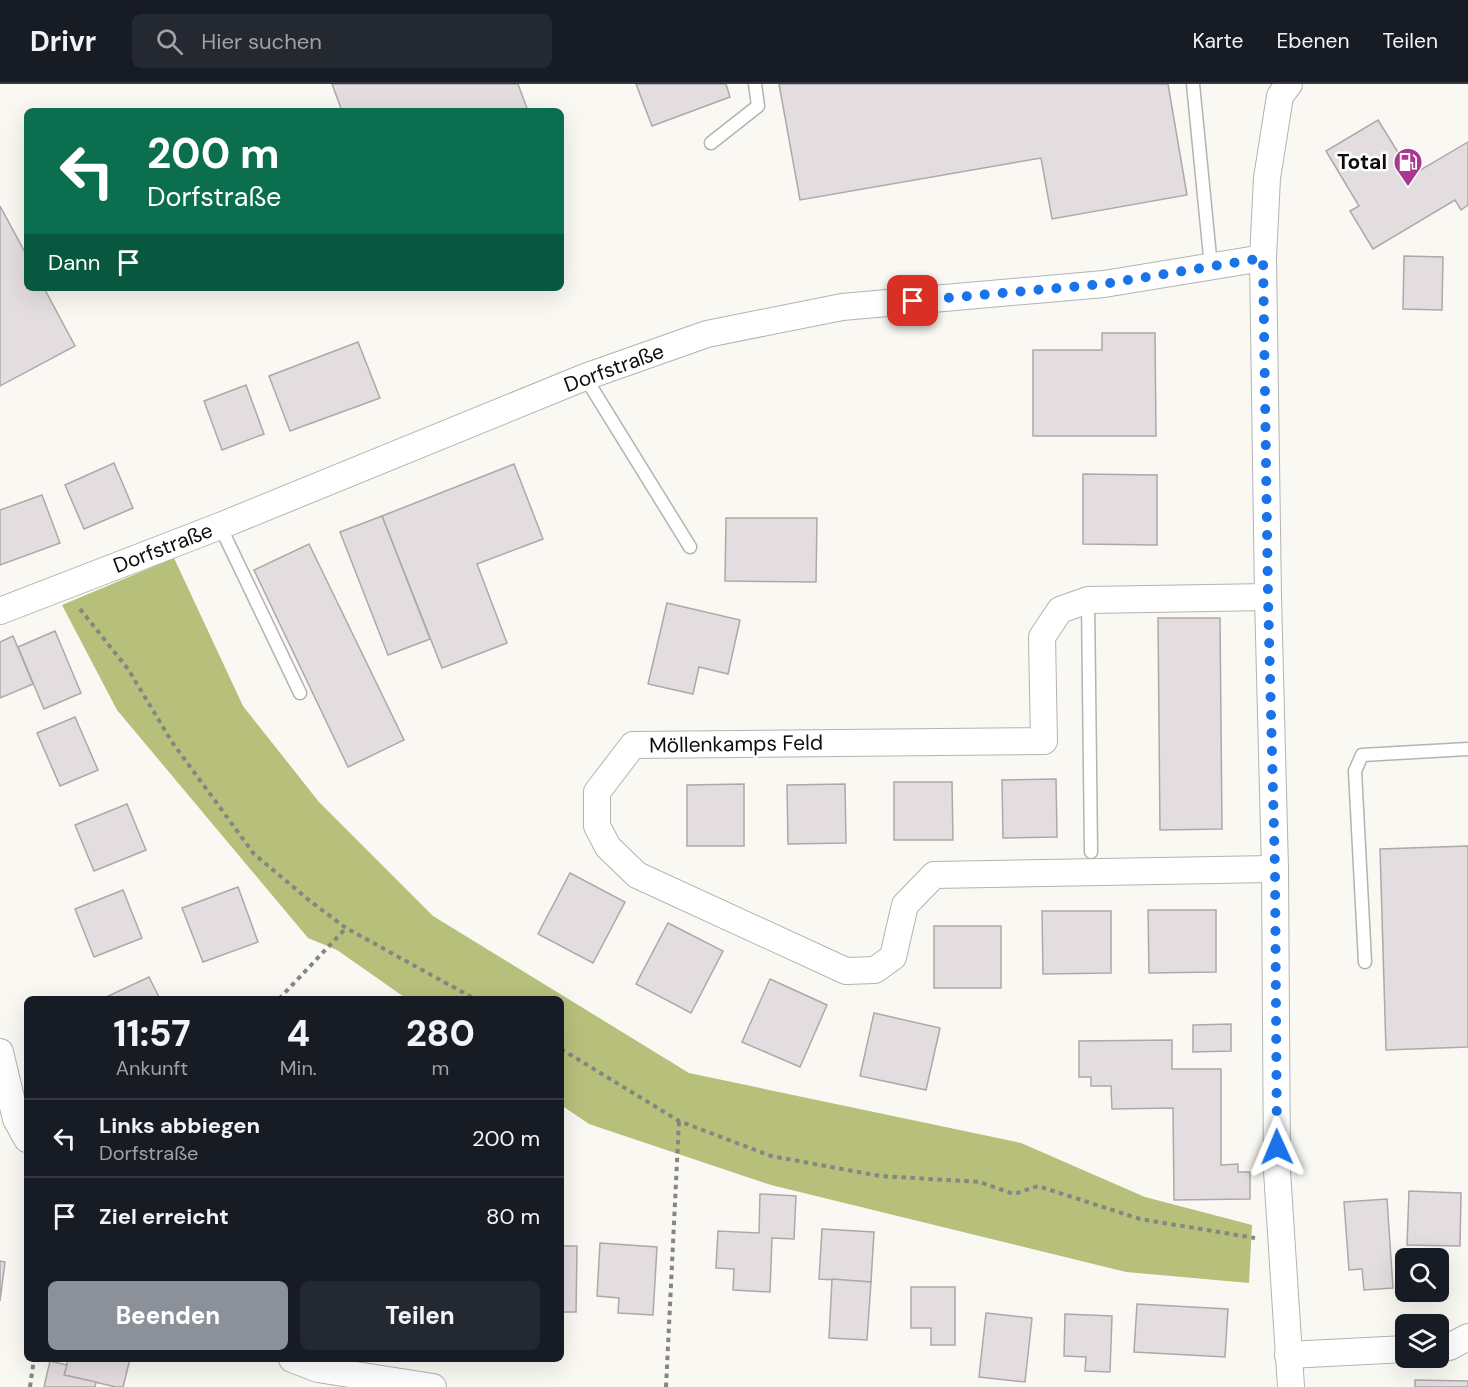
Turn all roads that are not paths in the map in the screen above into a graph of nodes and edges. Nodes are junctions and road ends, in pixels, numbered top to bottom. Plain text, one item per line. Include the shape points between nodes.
1 (755, 84) edge
2 (1193, 84) edge
3 (1289, 84) edge
4 (711, 143) dead end
5 (1263, 258) junction
6 (1211, 267) junction
7 (585, 377) junction
8 (220, 526) junction
9 (690, 548) dead end
10 (1268, 597) junction
11 (1088, 600) junction
12 (0, 611) edge
13 (300, 693) dead end
14 (1468, 749) edge
15 (1091, 852) dead end
16 (1275, 869) junction
17 (1365, 962) dead end
18 (0, 1052) edge
19 (24, 1134) edge
20 (1468, 1337) edge
21 (1449, 1347) edge
22 (1395, 1350) edge
23 (1288, 1355) junction
24 (300, 1362) edge
25 (433, 1387) edge
26 (1291, 1387) edge

1 - 4 lane via 758,106
2 - 6 lane
3 - 5 street via 1280,96 1267,178
5 - 6 street, Dorfstraße
5 - 10 street
6 - 7 street, Dorfstraße via 1104,284 842,308 708,334
7 - 8 street, Dorfstraße
7 - 9 lane
8 - 12 street, Dorfstraße
8 - 13 lane
10 - 11 street, Möllenkamps Feld
10 - 16 street
11 - 15 lane
11 - 16 street, Möllenkamps Feld via 1060,610 1042,637 1044,741 633,745 597,792 597,826 608,847 636,875 846,971 875,970 893,957 905,905 934,875
14 - 17 lane via 1362,755 1355,771
16 - 23 street via 1277,1171
18 - 19 street via 16,1119
20 - 21 street
22 - 23 street
23 - 26 street
24 - 25 street via 318,1369

